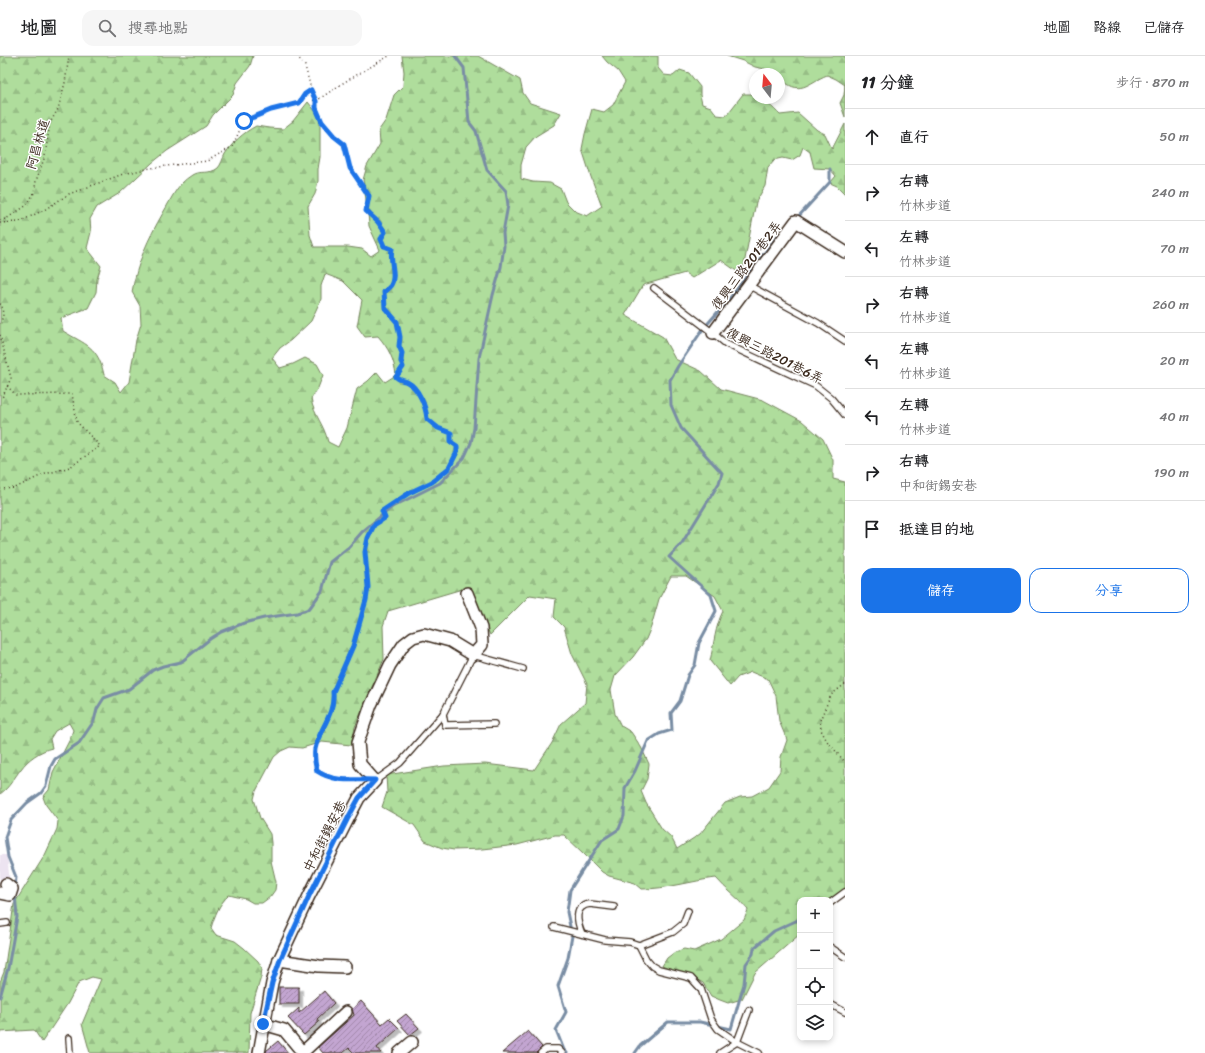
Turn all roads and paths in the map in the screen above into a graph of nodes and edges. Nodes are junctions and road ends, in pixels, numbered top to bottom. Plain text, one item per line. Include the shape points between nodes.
1 (68, 56) edge
2 (296, 56) edge
3 (389, 56) edge
4 (311, 90) junction
5 (316, 101) junction
6 (0, 220) edge
7 (0, 223) edge
8 (845, 252) edge
9 (748, 286) junction
10 (654, 288) dead end
11 (0, 304) edge
12 (0, 325) edge
13 (713, 333) junction
14 (0, 335) edge
15 (845, 341) edge
16 (7, 386) junction
17 (0, 398) edge
18 (845, 415) edge
19 (0, 489) edge
20 (467, 594) dead end
21 (473, 655) junction
22 (523, 669) dead end
23 (845, 684) edge
24 (443, 714) junction
25 (494, 724) dead end
26 (845, 762) edge
27 (375, 780) junction
28 (845, 892) edge
29 (833, 901) edge
30 (614, 907) dead end
31 (688, 911) dead end
32 (7, 923) dead end
33 (0, 924) edge
34 (554, 927) dead end
35 (582, 934) junction
36 (639, 945) junction
37 (833, 949) edge
38 (845, 957) edge
39 (280, 960) junction
40 (345, 967) dead end
41 (832, 1005) edge
42 (749, 1010) dead end
43 (346, 1012) dead end
44 (845, 1012) edge
45 (263, 1024) junction
46 (69, 1038) dead end
47 (412, 1042) dead end
48 (737, 1042) junction
49 (558, 1052) edge
50 (70, 1053) edge
51 (259, 1053) edge
52 (303, 1053) edge
53 (400, 1053) edge
54 (541, 1053) edge
55 (720, 1053) edge
56 (759, 1053) edge

1 - 6 path, 阿昌林道 via 65,83 58,109 50,123 45,156 34,193 27,205
2 - 4 path via 305,66
3 - 5 path
4 - 5 path
4 - 7 path via 299,103 271,110 244,121 232,147 207,161 123,174 69,194 19,222
5 - 27 path via 322,122 344,144 350,168 369,196 366,211 385,232 381,239 384,246 392,249 391,285 384,292 385,308 397,322 400,337 403,367 396,377 409,383 422,399 427,419 438,428 451,433 451,442 457,446 457,452 449,468 432,482 409,493 382,511 385,518 374,525 365,552 368,587 366,600 353,646 333,692 330,716 315,748 317,771 325,776 339,780
8 - 9 street, 復興三路201巷2弄 via 796,222
9 - 13 street, 復興三路201巷2弄
9 - 15 lane via 818,323
10 - 13 lane, 復興三路201巷6弄
11 - 12 path
13 - 18 lane, 復興三路201巷6弄 via 726,344 816,386 831,398
14 - 16 path via 11,378
16 - 17 path
16 - 19 path via 16,395 72,394 78,422 100,446 70,467 42,475 15,488
20 - 21 street via 481,628 482,645
21 - 22 lane
21 - 24 lane
21 - 27 street via 450,641 424,634 413,637 404,644 390,665 371,705 358,742 360,764
23 - 26 path via 830,695 820,720 827,740
24 - 25 lane via 445,725
24 - 27 lane via 400,763
27 - 39 street, 中和街錫安巷 via 359,798 348,818
28 - 29 lane
30 - 35 lane via 590,904 580,908 577,914
31 - 36 lane via 683,924 673,932
32 - 33 lane
34 - 35 lane
35 - 36 lane
36 - 48 lane via 652,966 691,978 701,989 711,1019 718,1029
37 - 38 lane
39 - 40 street
39 - 45 street, 中和街錫安巷
41 - 44 lane
42 - 48 lane
43 - 52 street
45 - 51 street, 中和街錫安巷
45 - 52 street via 284,1030
46 - 50 lane
47 - 53 street
48 - 55 lane
48 - 56 lane
49 - 54 lane via 546,1049

